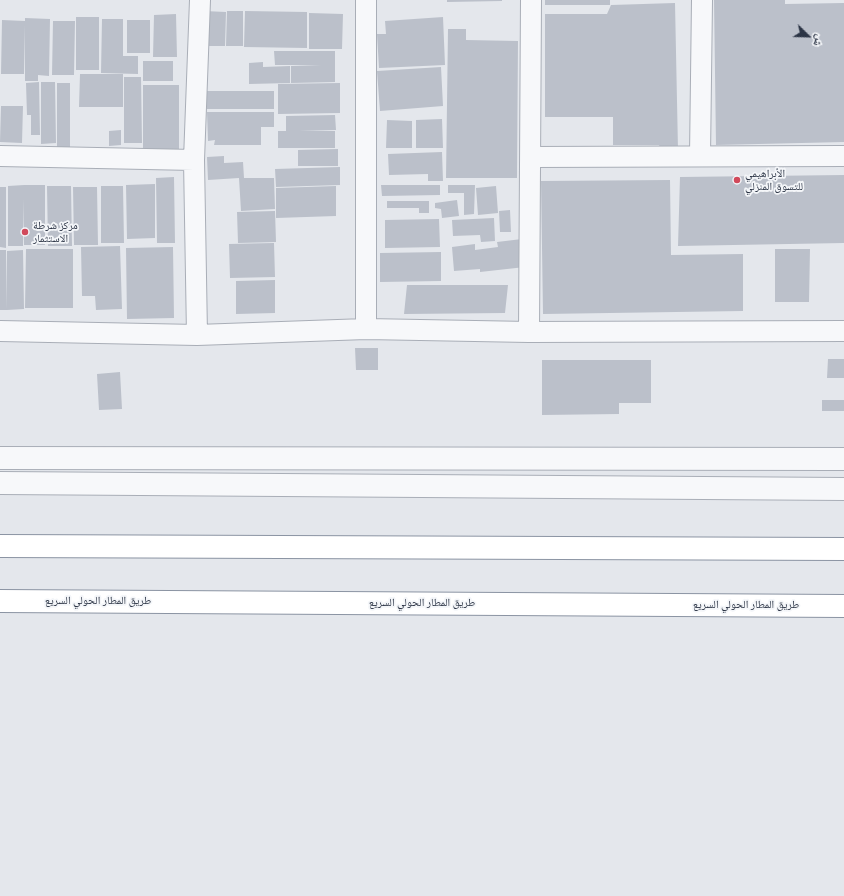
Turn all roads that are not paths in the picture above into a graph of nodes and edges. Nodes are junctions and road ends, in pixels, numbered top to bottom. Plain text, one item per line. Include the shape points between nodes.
1 (200, 0) edge
2 (366, 0) edge
3 (531, 0) edge
4 (702, 0) edge
5 (0, 156) edge
6 (700, 156) junction
7 (844, 156) edge
8 (531, 157) junction
9 (194, 160) junction
10 (366, 329) junction
11 (0, 331) edge
12 (844, 331) edge
13 (529, 332) junction
14 (197, 335) junction
15 (0, 458) edge
16 (844, 459) edge
17 (0, 483) edge
18 (844, 489) edge
19 (0, 546) edge
20 (844, 549) edge
21 (0, 601) edge
22 (844, 606) edge

1 - 9 street
2 - 10 street
3 - 8 street
4 - 6 street
5 - 9 street
6 - 7 street
6 - 8 street
8 - 13 street
9 - 14 street
10 - 13 street
10 - 14 street
11 - 14 street
12 - 13 street
15 - 16 street
17 - 18 street
19 - 20 highway
21 - 22 highway, طريق المطار الحولي السريع

